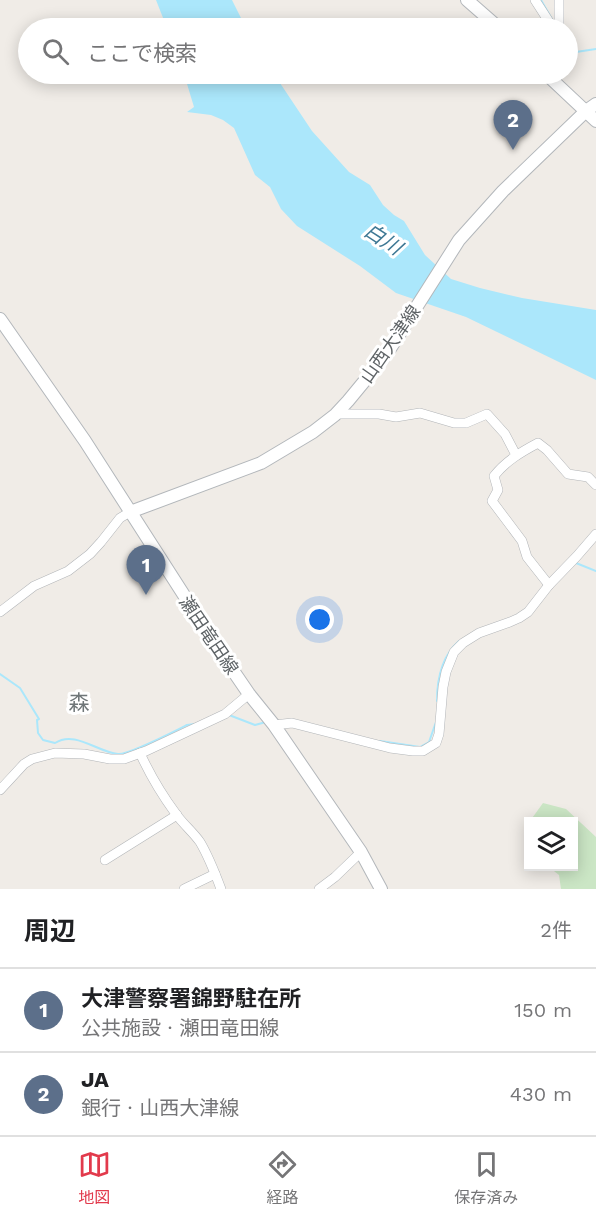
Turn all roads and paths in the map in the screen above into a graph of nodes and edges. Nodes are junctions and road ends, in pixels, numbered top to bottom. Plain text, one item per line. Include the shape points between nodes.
1 (467, 0) edge
2 (535, 0) edge
3 (559, 0) edge
4 (488, 18) edge
5 (547, 18) edge
6 (559, 18) edge
7 (559, 84) edge
8 (591, 108) edge
9 (596, 121) edge
10 (0, 319) edge
11 (335, 415) junction
12 (516, 455) junction
13 (596, 484) edge
14 (130, 512) junction
15 (596, 534) edge
16 (549, 585) junction
17 (0, 612) edge
18 (249, 694) junction
19 (274, 725) junction
20 (140, 753) junction
21 (0, 790) edge
22 (177, 815) junction
23 (361, 852) junction
24 (105, 860) dead end
25 (215, 874) junction
26 (184, 889) edge
27 (221, 889) edge
28 (319, 889) edge
29 (381, 889) edge

1 - 4 main road
2 - 5 street
3 - 6 street
7 - 8 main road
8 - 9 main road
8 - 11 main road, 山西大津線 via 503,191 459,240 386,355
10 - 14 main road, 瀬田竜田線
11 - 12 street via 396,417 420,413 466,423 487,414 505,434
11 - 14 main road, 山西大津線 via 261,463
12 - 13 street via 538,443 568,474 588,477
12 - 16 street via 494,476 498,490 492,501
14 - 17 street via 68,572 34,586
14 - 18 main road, 瀬田竜田線
15 - 16 street
16 - 19 street via 528,612 479,633 453,652 442,687 439,734 436,742 423,751 390,748 292,723
18 - 19 main road, 瀬田竜田線
18 - 20 street via 225,714
19 - 23 main road, 瀬田竜田線
20 - 21 street via 124,759 45,755 24,764
20 - 22 street
22 - 24 street
22 - 25 street via 199,841
23 - 28 street
23 - 29 main road, 瀬田竜田線
25 - 26 street
25 - 27 street

